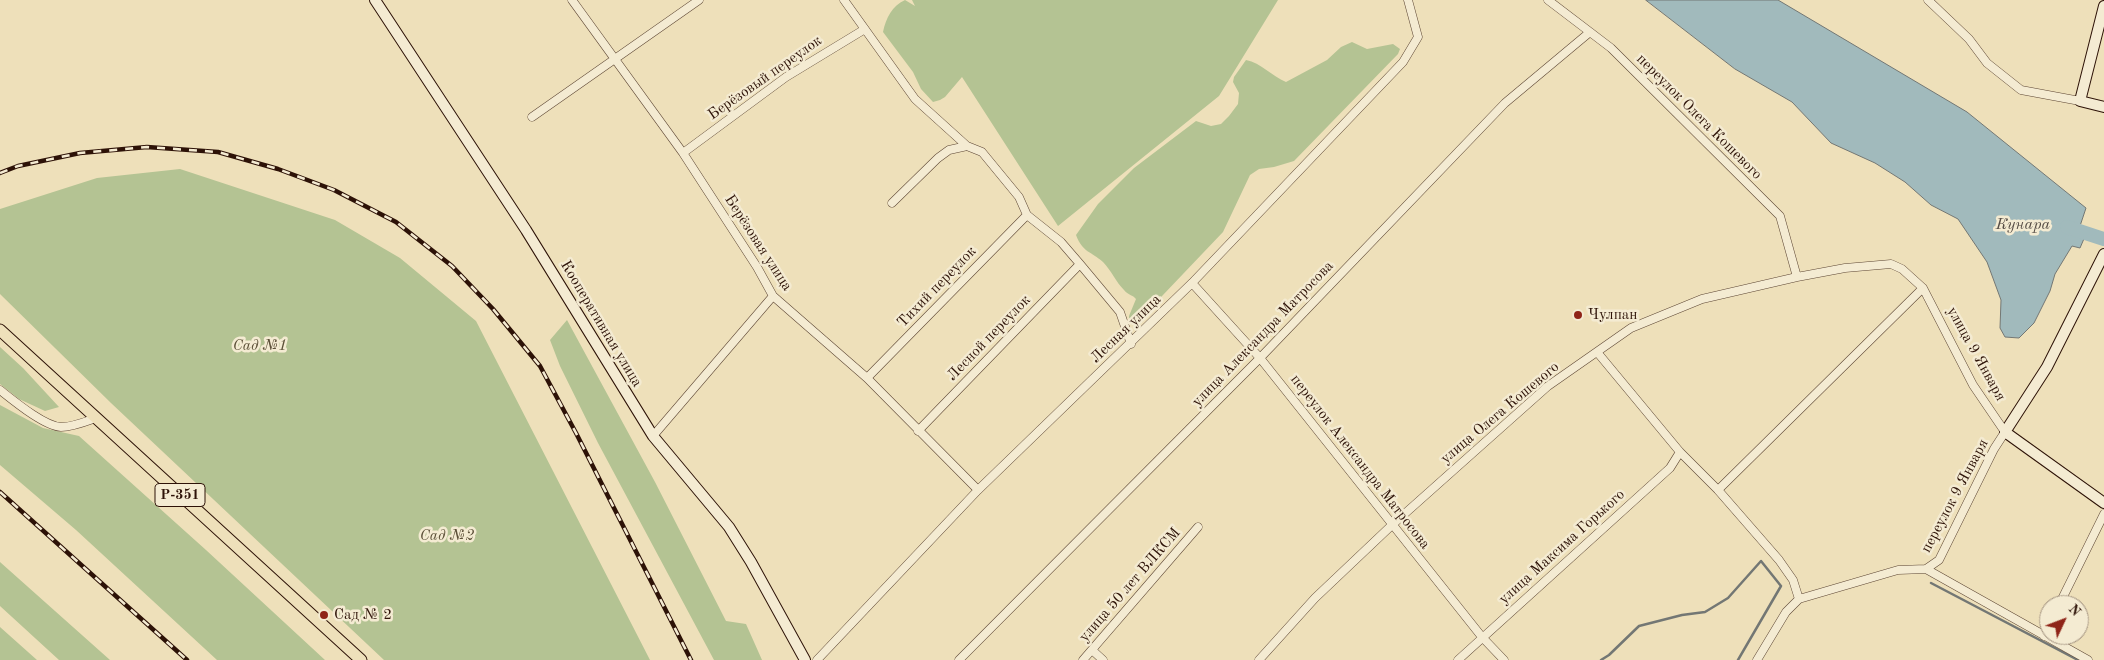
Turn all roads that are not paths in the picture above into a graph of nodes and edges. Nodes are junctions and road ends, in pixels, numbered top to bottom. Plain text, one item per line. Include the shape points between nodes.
1 (375, 0) edge
2 (572, 0) edge
3 (699, 0) edge
4 (844, 0) edge
5 (1408, 0) edge
6 (1548, 0) edge
7 (1928, 0) edge
8 (2104, 6) edge
9 (865, 29) junction
10 (1590, 32) junction
11 (614, 58) junction
12 (2080, 101) junction
13 (2104, 106) edge
14 (532, 117) dead end
15 (967, 146) junction
16 (683, 153) junction
17 (892, 203) dead end
18 (1027, 215) junction
19 (2104, 254) edge
20 (1080, 264) junction
21 (1797, 277) junction
22 (1192, 283) junction
23 (1923, 288) junction
24 (773, 296) junction
25 (0, 330) edge
26 (1131, 344) junction
27 (1597, 352) junction
28 (1260, 358) junction
29 (867, 378) junction
30 (0, 390) edge
31 (96, 418) junction
32 (918, 431) junction
33 (2005, 432) junction
34 (653, 436) junction
35 (1680, 452) junction
36 (978, 490) junction
37 (1718, 490) junction
38 (2104, 503) edge
39 (2104, 514) edge
40 (1392, 525) junction
41 (1198, 527) dead end
42 (1926, 569) junction
43 (2065, 595) edge
44 (1799, 600) junction
45 (2039, 633) edge
46 (1482, 637) junction
47 (2060, 645) edge
48 (1092, 650) junction
49 (361, 660) edge
50 (805, 660) edge
51 (818, 660) edge
52 (959, 660) edge
53 (1083, 660) edge
54 (1103, 660) edge
55 (1259, 660) edge
56 (1458, 660) edge
57 (1504, 660) edge
58 (1757, 660) edge
59 (2088, 660) edge

1 - 34 main road, Кооперативная улица via 526,230
2 - 11 street, Берёзовая улица
3 - 11 street
4 - 9 street
5 - 22 street, Лесная улица via 1418,37 1404,62
6 - 10 street, переулок Олега Кошевого
7 - 12 street via 1969,39 1987,63 2021,90
8 - 12 main road
9 - 15 street via 915,99
9 - 16 street, Берёзовый переулок via 786,76
10 - 21 street, переулок Олега Кошевого via 1611,48 1780,216
10 - 28 street, улица Александра Матросова via 1505,103
11 - 14 street
11 - 16 street, Берёзовая улица
12 - 13 main road
15 - 17 street via 949,150 938,158
15 - 18 street via 982,152 1004,176 1020,197
16 - 24 street, Берёзовая улица via 758,267
18 - 20 street via 1061,242
18 - 29 street, Тихий переулок
19 - 33 main road via 2047,367
20 - 26 street via 1120,312
20 - 32 street, Лесной переулок
21 - 23 street, улица Олега Кошевого via 1891,264 1902,269
21 - 27 street, улица Олега Кошевого via 1702,299 1631,328
22 - 26 street, Лесная улица
22 - 28 street, переулок Александра Матросова
23 - 33 street, улица 9 Января via 1973,385
23 - 37 street
24 - 29 street, Берёзовая улица
24 - 34 street
25 - 31 main road, Р-351
26 - 36 street, Лесная улица
27 - 35 street
27 - 40 street, улица Олега Кошевого via 1548,386
28 - 40 street, переулок Александра Матросова
28 - 52 street, улица Александра Матросова
29 - 32 street, Берёзовая улица
30 - 31 street via 34,415 60,427
31 - 49 main road, Р-351
32 - 36 street, Берёзовая улица
33 - 38 main road, улица 9 Января
33 - 42 street, переулок 9 Января via 1939,560
34 - 50 main road, Кооперативная улица via 729,527
35 - 37 street
35 - 46 street, улица Максима Горького via 1670,468
36 - 51 street, Лесная улица
37 - 44 street via 1779,560 1793,580
39 - 43 street
40 - 46 street, переулок Александра Матросова
40 - 55 street, улица Олега Кошевого via 1315,598
41 - 48 street, улица 50 лет ВЛКСМ
42 - 44 street via 1898,570
42 - 45 street
44 - 58 street via 1786,612
46 - 56 street, улица Максима Горького
46 - 57 street, переулок Александра Матросова
47 - 59 street
48 - 53 street, улица 50 лет ВЛКСМ
48 - 54 street

